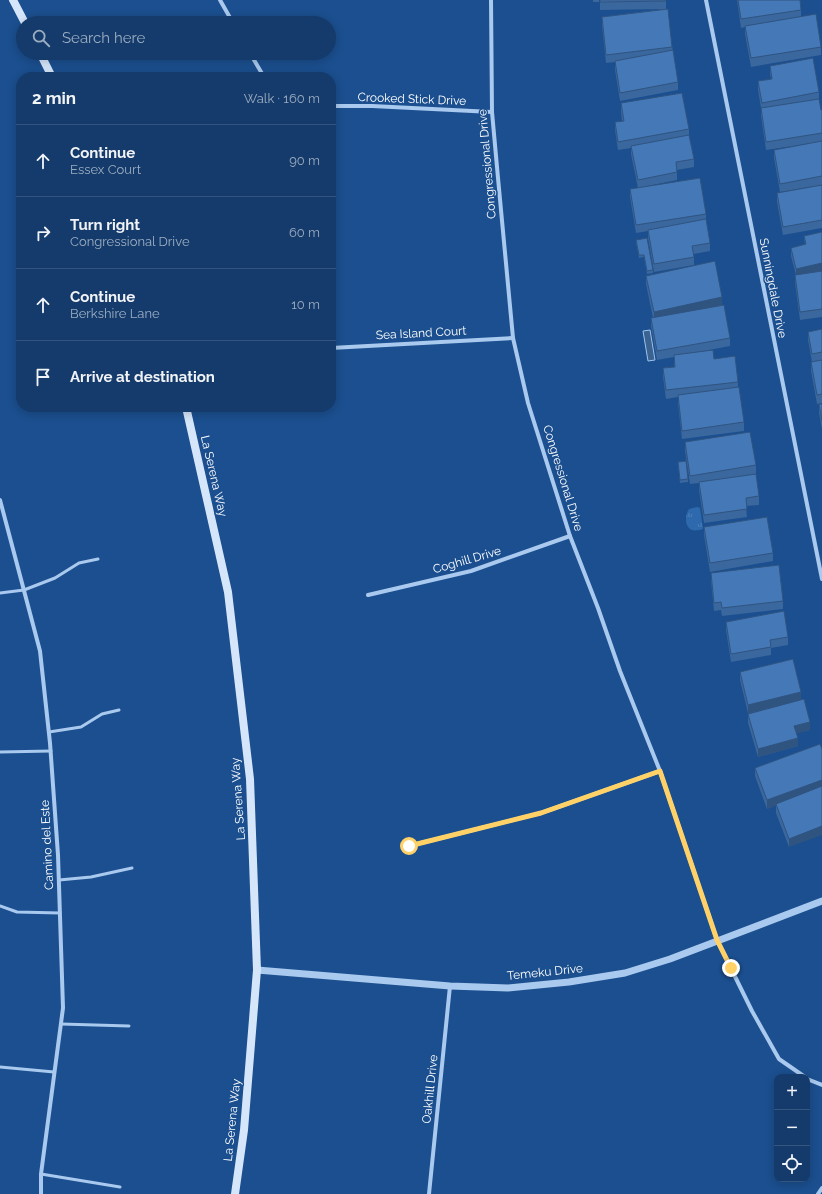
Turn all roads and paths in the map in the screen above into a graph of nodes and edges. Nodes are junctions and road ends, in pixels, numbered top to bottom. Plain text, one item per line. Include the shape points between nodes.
1 (13, 0) edge
2 (220, 0) edge
3 (491, 0) edge
4 (706, 0) edge
5 (21, 16) edge
6 (229, 16) edge
7 (44, 60) edge
8 (254, 60) edge
9 (50, 72) edge
10 (261, 72) edge
11 (336, 106) edge
12 (492, 112) junction
13 (513, 338) junction
14 (336, 348) edge
15 (187, 412) edge
16 (0, 500) edge
17 (570, 536) junction
18 (98, 559) dead end
19 (822, 579) edge
20 (24, 590) junction
21 (0, 593) edge
22 (368, 595) dead end
23 (119, 710) dead end
24 (49, 732) junction
25 (51, 751) junction
26 (0, 752) edge
27 (660, 771) junction
28 (409, 846) dead end
29 (132, 868) dead end
30 (59, 880) junction
31 (822, 901) edge
32 (0, 906) edge
33 (60, 913) junction
34 (717, 940) junction
35 (257, 970) junction
36 (450, 986) junction
37 (61, 1024) junction
38 (130, 1026) dead end
39 (0, 1067) edge
40 (54, 1072) junction
41 (800, 1074) edge
42 (810, 1080) edge
43 (822, 1085) edge
44 (41, 1174) junction
45 (120, 1187) dead end
46 (822, 1188) edge
47 (41, 1194) edge
48 (235, 1194) edge
49 (428, 1194) edge
50 (818, 1194) edge

1 - 5 main road
2 - 6 street
3 - 12 street, Congressional Drive
4 - 19 street, Sunningdale Drive
7 - 9 main road
8 - 10 street
11 - 12 street, Crooked Stick Drive
12 - 13 street, Congressional Drive
13 - 14 street, Sea Island Court
13 - 17 street, Congressional Drive via 528,403
15 - 35 main road, La Serena Way via 228,592 250,779
16 - 20 street, Camino del Este
17 - 22 street, Coghill Drive via 471,571
17 - 27 street, Congressional Drive
18 - 20 lane via 79,562 55,578
20 - 21 lane
20 - 24 street, Camino del Este via 40,651
23 - 24 lane via 102,714 81,727
24 - 25 street, Camino del Este
25 - 26 lane
25 - 30 street, Camino del Este
27 - 28 street via 541,813
27 - 34 street, Congressional Drive
29 - 30 lane via 91,877
30 - 33 street, Camino del Este
31 - 34 street, Temeku Drive
32 - 33 lane via 17,912
33 - 37 street, Camino del Este via 63,1008
34 - 36 street, Temeku Drive via 670,959 624,973 508,988
34 - 41 street, Congressional Drive via 779,1059
35 - 36 street, Temeku Drive
35 - 48 main road, La Serena Way via 244,1130
36 - 49 street, Oakhill Drive
37 - 38 lane
37 - 40 street, Camino del Este
39 - 40 lane
40 - 44 street, Camino del Este
42 - 43 street, Congressional Drive
44 - 45 lane
44 - 47 street, Camino del Este
46 - 50 street

